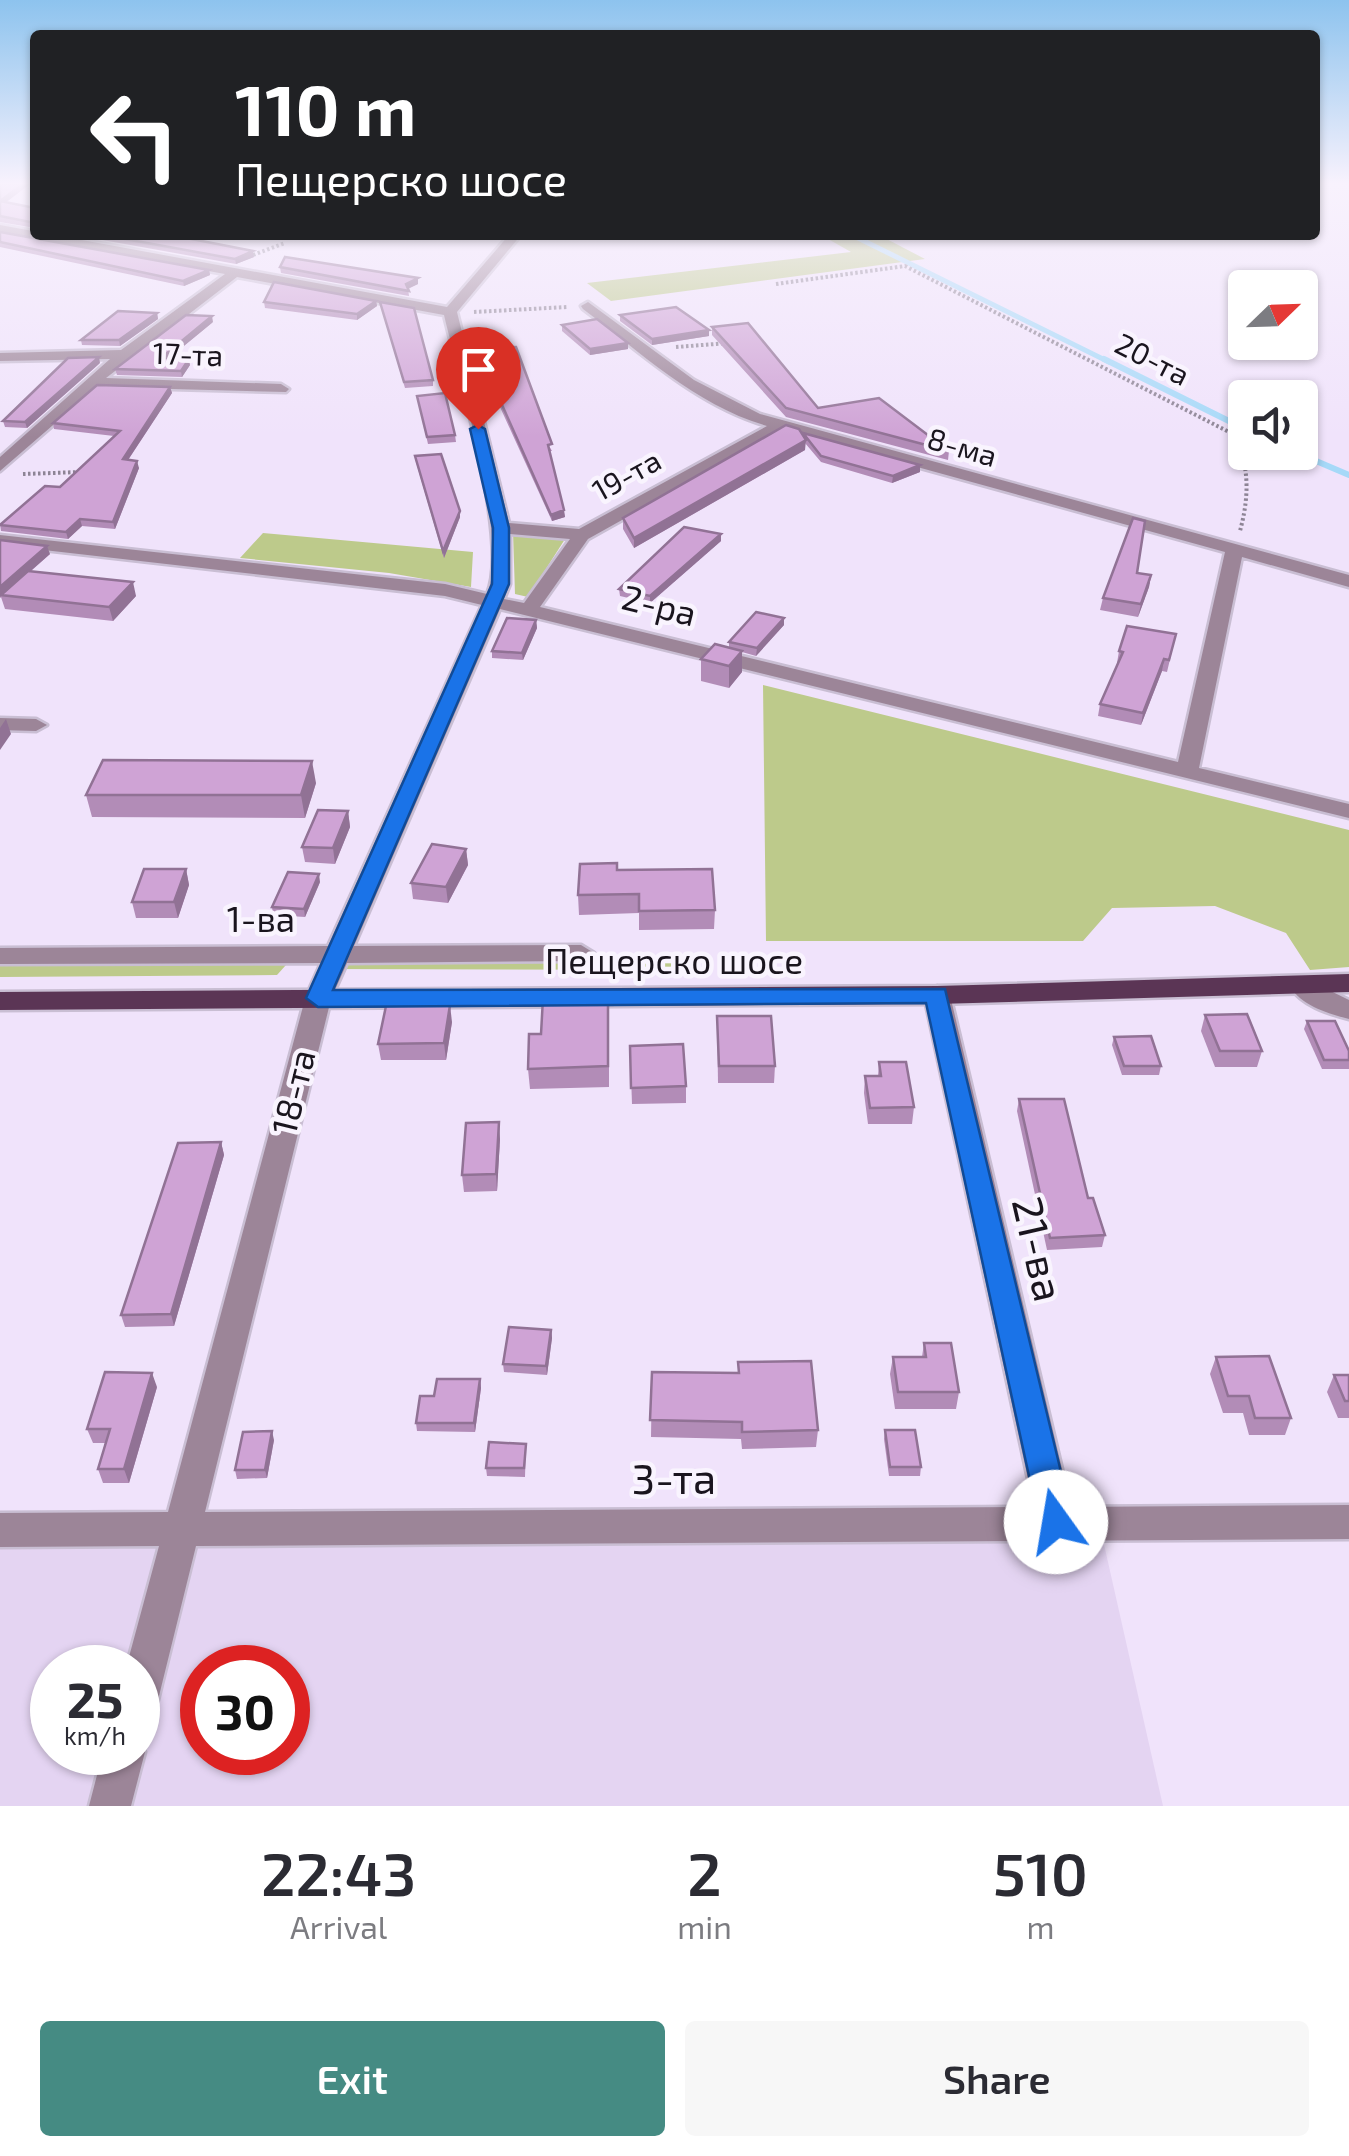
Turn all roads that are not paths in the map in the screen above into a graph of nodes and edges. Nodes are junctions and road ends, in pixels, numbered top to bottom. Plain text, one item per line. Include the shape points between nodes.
1 (197, 268) edge
2 (487, 268) edge
3 (232, 275) junction
4 (588, 306) road end
5 (450, 312) junction
6 (124, 354) junction
7 (0, 357) edge
8 (94, 382) junction
9 (281, 388) dead end
10 (778, 426) junction
11 (3, 470) edge
12 (501, 528) junction
13 (582, 535) junction
14 (0, 540) edge
15 (1234, 552) junction
16 (1349, 580) edge
17 (495, 600) junction
18 (530, 608) junction
19 (0, 724) edge
20 (36, 725) dead end
21 (1188, 772) junction
22 (1349, 811) edge
23 (582, 952) dead end
24 (336, 955) junction
25 (0, 956) edge
26 (1349, 983) edge
27 (1302, 986) junction
28 (936, 995) junction
29 (318, 998) junction
30 (0, 1001) edge
31 (1349, 1010) edge
32 (1056, 1522) junction
33 (1349, 1522) edge
34 (182, 1528) junction
35 (0, 1530) edge
36 (152, 1645) edge
37 (118, 1775) edge
38 (110, 1806) edge

1 - 3 street
2 - 5 street
3 - 5 street
3 - 6 street, 17-та
4 - 10 street, 8-ма via 714,399
5 - 12 street, 18-та
6 - 7 street
6 - 8 street, 17-та
8 - 9 street, 17-та
8 - 11 street, 17-та
10 - 13 street, 19-та
10 - 15 street, 8-ма
12 - 13 street
12 - 17 street, 18-та
13 - 18 street, 19-та
14 - 17 street, 2-ра
15 - 16 street, 8-ма
15 - 21 street
17 - 18 street, 2-ра
17 - 24 street, 18-та
18 - 21 street, 2-ра
19 - 20 street
21 - 22 street, 2-ра
23 - 24 street, 1-ва
24 - 25 street, 1-ва
24 - 29 street, 18-та
26 - 27 main road, Пещерско шосе
27 - 28 main road, Пещерско шосе
27 - 31 street
28 - 29 main road, Пещерско шосе
28 - 32 street, 21-ва
29 - 30 main road, Пещерско шосе
29 - 34 street, 18-та
32 - 33 street, 3-та
32 - 34 street, 3-та
34 - 35 street, 3-та
34 - 36 street, 18-та
37 - 38 street

